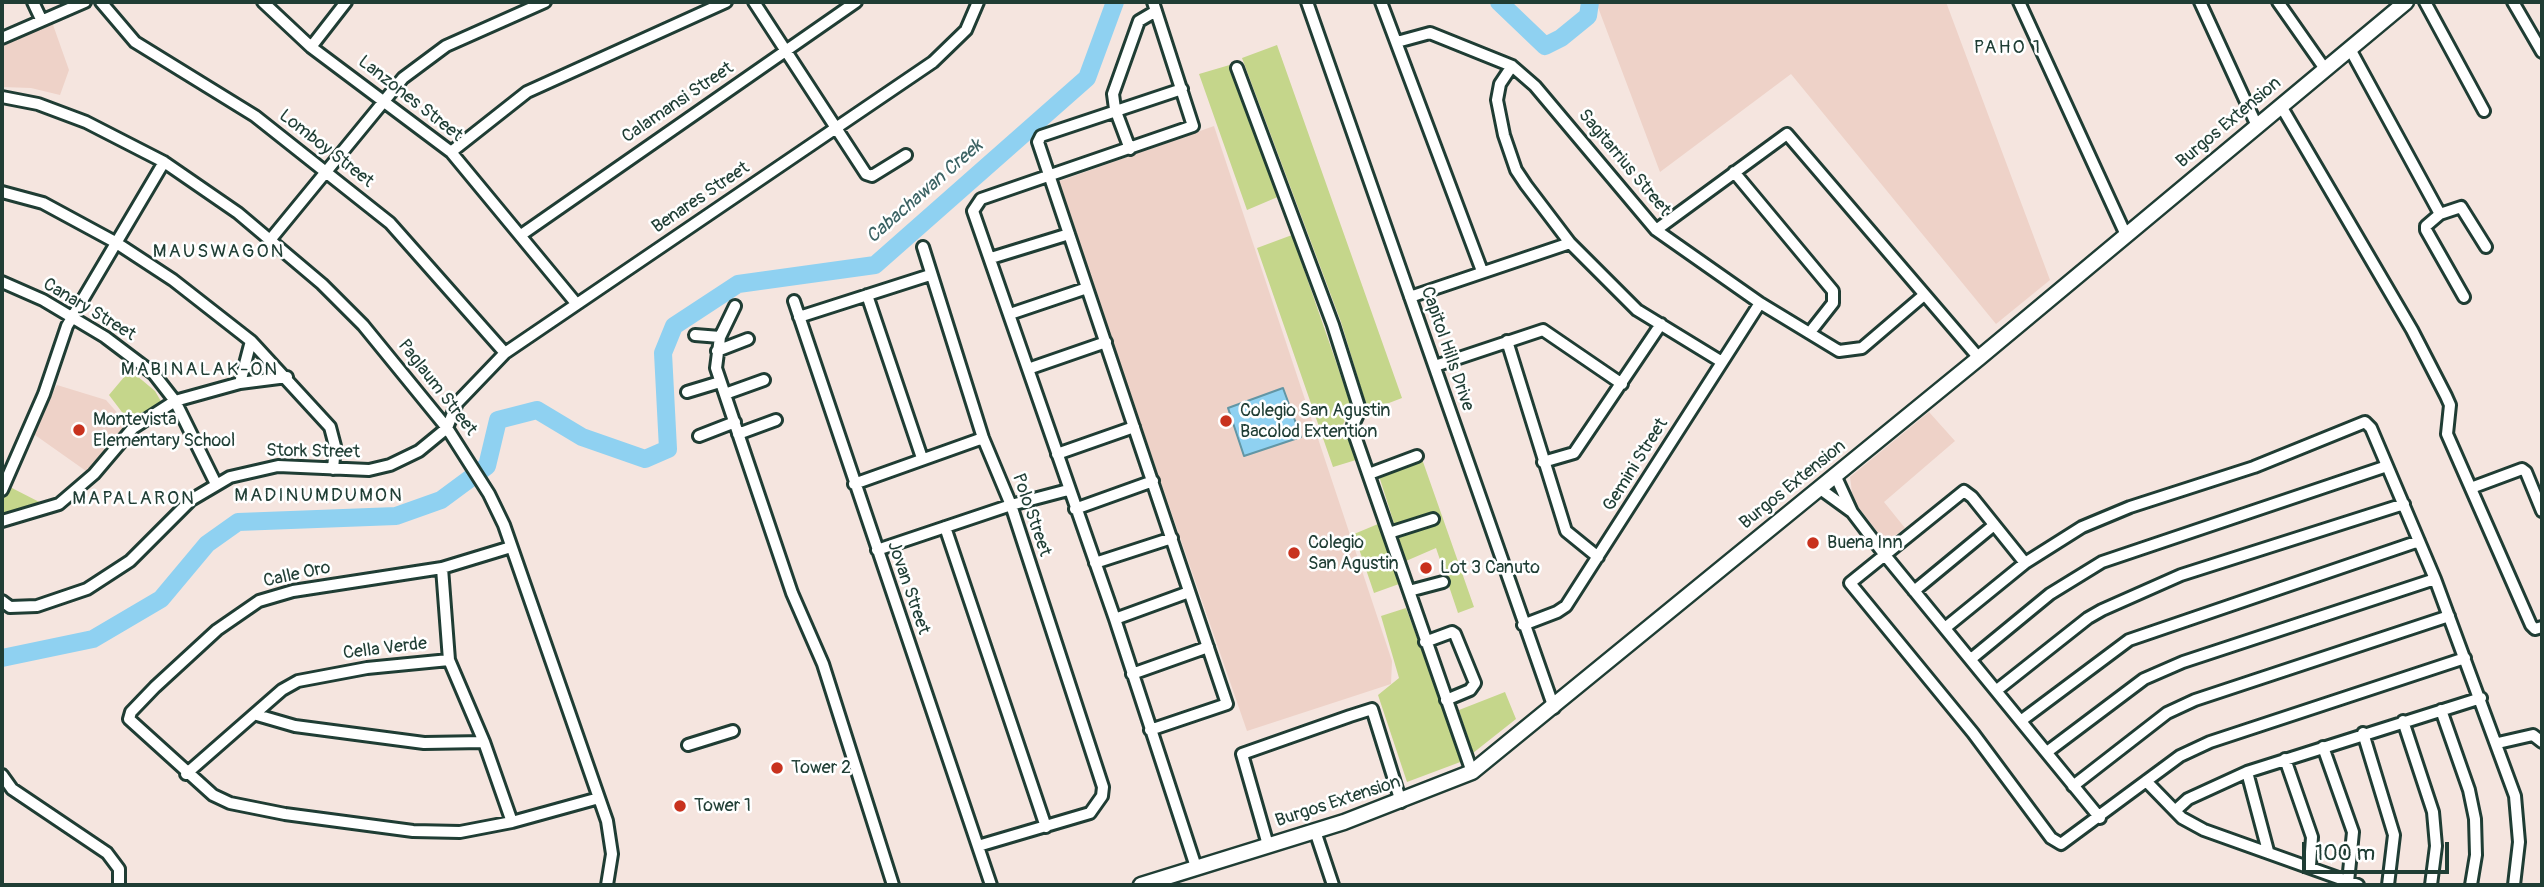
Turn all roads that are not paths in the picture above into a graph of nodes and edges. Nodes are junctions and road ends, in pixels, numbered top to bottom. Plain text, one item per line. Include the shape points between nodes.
1 (33, 2) edge
2 (85, 2) edge
3 (101, 2) edge
4 (263, 2) edge
5 (346, 2) edge
6 (545, 2) edge
7 (726, 2) edge
8 (754, 2) edge
9 (978, 2) edge
10 (1307, 2) edge
11 (1381, 2) edge
12 (2019, 2) edge
13 (2200, 2) edge
14 (2278, 2) edge
15 (2406, 2) edge
16 (2425, 2) edge
17 (2513, 2) edge
18 (848, 4) edge
19 (1155, 6) edge
20 (41, 19) junction
21 (2, 38) edge
22 (1397, 42) junction
23 (311, 47) junction
24 (2350, 49) junction
25 (785, 51) junction
26 (2542, 51) edge
27 (1512, 66) junction
28 (1237, 68) dead end
29 (2325, 69) junction
30 (1182, 89) junction
31 (2, 97) edge
32 (383, 98) junction
33 (2281, 106) junction
34 (1115, 109) junction
35 (2484, 111) dead end
36 (2257, 126) junction
37 (836, 129) junction
38 (1130, 149) junction
39 (451, 152) junction
40 (906, 155) dead end
41 (164, 162) junction
42 (325, 169) junction
43 (1734, 172) junction
44 (1049, 176) junction
45 (2, 192) edge
46 (2440, 214) junction
47 (1656, 230) junction
48 (1069, 234) junction
49 (521, 235) junction
50 (2126, 235) junction
51 (270, 240) junction
52 (115, 242) junction
53 (1570, 243) junction
54 (923, 247) dead end
55 (2486, 247) dead end
56 (990, 258) junction
57 (1482, 271) junction
58 (930, 275) junction
59 (2, 282) edge
60 (1087, 288) junction
61 (867, 295) junction
62 (1924, 295) junction
63 (1410, 297) junction
64 (2464, 297) dead end
65 (794, 301) dead end
66 (575, 302) junction
67 (1760, 303) junction
68 (735, 306) dead end
69 (1010, 314) junction
70 (72, 317) junction
71 (799, 317) junction
72 (1661, 324) junction
73 (1811, 331) junction
74 (695, 335) dead end
75 (720, 337) junction
76 (748, 339) dead end
77 (251, 341) junction
78 (1507, 341) junction
79 (1106, 342) junction
80 (717, 351) junction
81 (505, 353) junction
82 (1979, 358) junction
83 (1722, 362) junction
84 (1435, 366) junction
85 (1028, 369) junction
86 (287, 377) junction
87 (764, 380) dead end
88 (720, 382) junction
89 (240, 383) junction
90 (1622, 384) junction
91 (687, 392) dead end
92 (724, 394) junction
93 (175, 401) junction
94 (776, 420) dead end
95 (1134, 427) junction
96 (447, 428) junction
97 (737, 428) junction
98 (699, 436) dead end
99 (983, 438) junction
100 (1057, 454) junction
101 (1418, 456) dead end
102 (922, 458) junction
103 (1543, 462) junction
104 (2387, 466) junction
105 (333, 469) junction
106 (1369, 474) junction
107 (1835, 475) junction
108 (1153, 481) junction
109 (216, 484) junction
110 (854, 484) junction
111 (1819, 488) junction
112 (2471, 488) junction
113 (2, 490) edge
114 (1068, 490) junction
115 (2404, 504) junction
116 (1011, 505) junction
117 (1075, 509) junction
118 (2542, 511) edge
119 (1852, 512) junction
120 (1433, 519) dead end
121 (2, 521) edge
122 (1994, 525) junction
123 (945, 527) junction
124 (1389, 533) junction
125 (1172, 538) junction
126 (2419, 541) junction
127 (511, 547) junction
128 (877, 550) junction
129 (1884, 554) junction
130 (1598, 557) junction
131 (1095, 563) junction
132 (2025, 563) junction
133 (442, 568) junction
134 (2435, 579) junction
135 (1443, 582) dead end
136 (1409, 591) junction
137 (1189, 592) junction
138 (1914, 592) junction
139 (2, 601) edge
140 (2449, 616) junction
141 (1115, 619) junction
142 (1523, 625) junction
143 (1945, 628) junction
144 (2542, 628) edge
145 (1425, 642) junction
146 (1208, 647) junction
147 (2465, 658) junction
148 (1971, 659) junction
149 (449, 660) junction
150 (1132, 674) junction
151 (1997, 690) junction
152 (2481, 698) junction
153 (1446, 700) junction
154 (1554, 708) junction
155 (2441, 710) junction
156 (257, 715) junction
157 (2022, 720) junction
158 (2403, 722) junction
159 (1150, 730) junction
160 (733, 731) dead end
161 (2363, 733) junction
162 (484, 742) junction
163 (2542, 742) edge
164 (2497, 743) junction
165 (688, 745) dead end
166 (2323, 747) junction
167 (2047, 752) junction
168 (2285, 759) junction
169 (1472, 772) junction
170 (2247, 772) junction
171 (186, 774) junction
172 (2, 775) edge
173 (2146, 782) junction
174 (2073, 786) junction
175 (599, 798) junction
176 (1401, 802) junction
177 (2176, 810) junction
178 (2100, 818) junction
179 (512, 822) junction
180 (1046, 827) junction
181 (1315, 831) junction
182 (1268, 845) junction
183 (978, 846) junction
184 (2268, 851) junction
185 (2310, 866) junction
186 (1196, 867) junction
187 (2353, 883) edge
188 (1147, 884) edge
189 (119, 885) edge
190 (607, 885) edge
191 (892, 885) edge
192 (991, 885) edge
193 (1333, 885) edge
194 (2388, 885) edge
195 (2431, 885) edge
196 (2471, 885) edge
197 (2514, 885) edge

1 - 20 street
2 - 20 street
3 - 42 street, Lomboy Street via 135,42 256,116
4 - 23 street, Lanzones Street
5 - 23 street
6 - 32 street via 446,46
7 - 39 street via 527,92
8 - 25 street
9 - 37 street, Benares Street via 956,43
10 - 63 street, Capitol Hills Drive
11 - 22 street
12 - 50 street
13 - 36 street
14 - 29 street
15 - 24 main road, Burgos Extension
16 - 35 street
17 - 26 street
18 - 25 street, Calamansi Street
19 - 30 street
19 - 34 street via 1139,21 1116,80
20 - 21 street
22 - 27 street, Sagitarrius Street via 1430,33
22 - 57 street
23 - 32 street, Lanzones Street
24 - 29 main road, Burgos Extension
24 - 46 street
25 - 37 street
25 - 49 street, Calamansi Street
27 - 47 street, Sagitarrius Street via 1535,86
27 - 53 street via 1500,84 1497,100 1504,135 1517,170
28 - 106 street via 1359,405 1353,428
29 - 33 main road, Burgos Extension
30 - 34 street
30 - 38 street via 1193,126
31 - 41 street, Paglaum Street via 63,112
32 - 39 street, Lanzones Street
32 - 42 street
33 - 36 main road, Burgos Extension
33 - 112 street via 2449,401 2447,434
34 - 38 street
34 - 44 street via 1041,136 1038,142
36 - 50 main road, Burgos Extension
37 - 40 street via 869,176
37 - 66 street, Benares Street
38 - 44 street
39 - 49 street, Lanzones Street
41 - 51 street, Paglaum Street
41 - 52 street
42 - 51 street
42 - 81 street, Lomboy Street via 390,223
43 - 47 street
43 - 62 street via 1787,134
43 - 73 street via 1833,291 1833,303
44 - 48 street
44 - 56 street via 976,203 973,211
45 - 52 street via 43,203
46 - 55 street via 2461,207
46 - 64 street via 2426,230
47 - 67 street, Sagitarrius Street
48 - 56 street
48 - 60 street
49 - 66 street, Lanzones Street
50 - 82 main road, Burgos Extension
51 - 96 street, Paglaum Street via 363,325
52 - 70 street
52 - 77 street
53 - 57 street
53 - 72 street via 1637,310
54 - 58 street, Polo Street
56 - 69 street
57 - 63 street
58 - 61 street
58 - 99 street, Polo Street
59 - 70 street, Canary Street
60 - 69 street
60 - 79 street
61 - 71 street
61 - 102 street
62 - 73 street, Sagitarrius Street via 1853,351 1839,351
62 - 82 street
63 - 84 street, Capitol Hills Drive
65 - 71 street, Jovan Street
66 - 81 street, Benares Street
67 - 73 street, Sagitarrius Street
67 - 83 street, Gemini Street
68 - 75 street
69 - 85 street
70 - 93 street, Canary Street via 142,363
70 - 113 street
71 - 110 street, Jovan Street
72 - 83 street
72 - 90 street
74 - 75 street
75 - 80 street
76 - 80 street
77 - 86 street
77 - 89 street
78 - 84 street
78 - 90 street via 1543,330
78 - 103 street
79 - 85 street
79 - 95 street
80 - 88 street
81 - 96 street, Benares Street via 457,403
82 - 107 main road, Burgos Extension
83 - 130 street, Gemini Street
84 - 142 street, Capitol Hills Drive
85 - 100 street
86 - 89 street
86 - 105 street via 333,432
87 - 92 street
88 - 91 street
88 - 92 street
89 - 93 street
90 - 103 street via 1574,453
92 - 97 street
93 - 109 street, Canary Street
93 - 121 street via 133,428 94,474 59,504
94 - 97 street
95 - 100 street
95 - 108 street
96 - 105 street, Stork Street via 419,451 379,469
96 - 127 street, Paglaum Street via 489,494
97 - 98 street
97 - 191 street via 792,593 823,664
99 - 102 street
99 - 116 street, Polo Street
100 - 114 street
101 - 106 street
102 - 110 street
103 - 130 street via 1566,531
104 - 115 street
104 - 132 street via 2371,428 2361,422 2254,467 2101,518
104 - 148 street via 2102,562 2050,594
105 - 109 street, Stork Street via 262,468
106 - 124 street
107 - 111 main road, Burgos Extension
107 - 119 street
108 - 117 street
108 - 125 street
109 - 139 street, Stork Street via 191,500 130,561 87,589 37,606 10,607
110 - 128 street, Jovan Street
111 - 119 street
111 - 154 main road, Burgos Extension
112 - 118 street via 2522,469
112 - 144 street via 2530,625
114 - 116 street
114 - 117 street
115 - 126 street
115 - 151 street via 2181,575 2102,610
116 - 123 street
116 - 180 street, Polo Street via 1103,787 1090,813
117 - 131 street
119 - 129 street
120 - 124 street
122 - 129 street via 1968,493 1959,493
122 - 132 street
122 - 138 street
123 - 128 street
123 - 180 street
124 - 136 street
125 - 131 street
125 - 137 street
126 - 134 street
126 - 157 street via 2129,640
127 - 133 street, Calle Oro
127 - 175 street, Paglaum Street
128 - 183 street, Jovan Street
129 - 138 street
129 - 178 street via 1850,583 1973,733 2051,838 2066,844
130 - 142 street, Gemini Street via 1566,606
131 - 141 street
132 - 143 street
133 - 149 street
133 - 171 street, Calle Oro via 293,591 259,601 228,620 129,714
134 - 140 street
134 - 167 street via 2183,662 2125,691
135 - 136 street
136 - 145 street
137 - 141 street
137 - 146 street
138 - 143 street
140 - 147 street
140 - 174 street via 2176,708
141 - 150 street
142 - 154 street, Capitol Hills Drive
143 - 148 street
145 - 153 street
145 - 153 street via 1452,632 1475,683 1470,690
146 - 150 street
146 - 159 street via 1227,704
147 - 152 street
147 - 173 street via 2210,742 2180,756
148 - 151 street
149 - 156 street, Cella Verde via 298,681
149 - 162 street, Cella Verde
150 - 159 street
151 - 157 street
152 - 155 street
152 - 164 street
153 - 169 street
154 - 169 main road, Burgos Extension
155 - 158 street
155 - 196 street via 2475,819
156 - 162 street via 295,726 399,740
156 - 171 street, Cella Verde
157 - 167 street
158 - 161 street
158 - 195 street via 2433,812 2436,846
159 - 186 street
160 - 165 street
161 - 166 street
161 - 194 street via 2394,835
162 - 179 street, Cella Verde
163 - 164 street via 2533,735
164 - 197 street via 2518,818
166 - 168 street
166 - 187 street via 2353,832
167 - 174 street
168 - 170 street
168 - 185 street via 2312,837
169 - 176 main road, Burgos Extension
170 - 177 street via 2188,799
170 - 184 street
171 - 179 street via 230,803 298,816 439,833
172 - 189 street via 18,793 107,853 119,869
173 - 177 street
173 - 178 street
174 - 178 street
175 - 179 street
175 - 190 street, Paglaum Street via 612,841
176 - 181 main road, Burgos Extension
176 - 182 street via 1372,709 1350,716 1242,754
177 - 184 street via 2204,830
180 - 183 street
181 - 182 main road, Burgos Extension
181 - 193 street
182 - 186 main road, Burgos Extension
183 - 192 street, Jovan Street
184 - 185 street
185 - 187 street
186 - 188 main road, Burgos Extension

